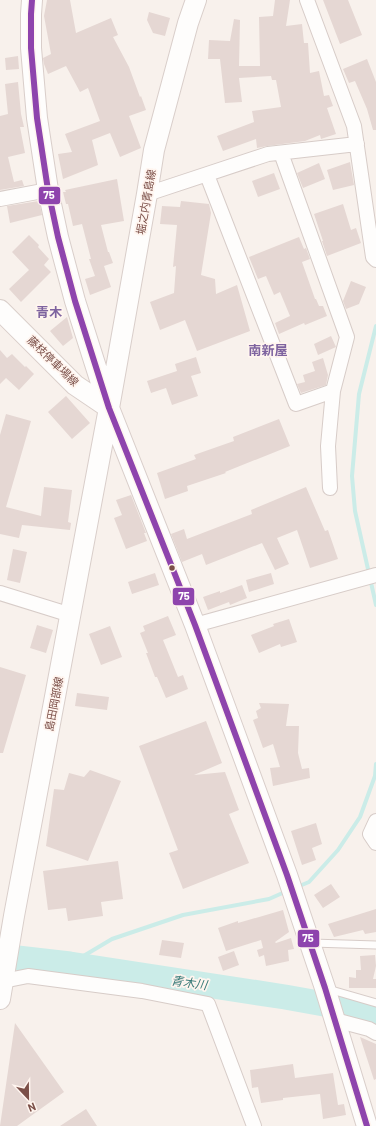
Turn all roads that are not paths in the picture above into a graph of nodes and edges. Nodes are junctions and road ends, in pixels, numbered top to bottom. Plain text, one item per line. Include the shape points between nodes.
1 (32, 0) edge
2 (196, 0) edge
3 (307, 0) edge
4 (357, 144) junction
5 (281, 153) junction
6 (207, 175) junction
7 (48, 190) junction
8 (147, 194) junction
9 (0, 199) edge
10 (376, 260) edge
11 (0, 310) edge
12 (333, 391) junction
13 (109, 408) junction
14 (330, 488) dead end
15 (376, 575) edge
16 (0, 593) edge
17 (71, 615) junction
18 (195, 625) junction
19 (376, 820) edge
20 (376, 843) edge
21 (7, 915) edge
22 (310, 943) junction
23 (376, 945) edge
24 (3, 985) edge
25 (325, 988) junction
26 (376, 1003) edge
27 (335, 1020) junction
28 (376, 1033) edge
29 (254, 1126) edge
30 (367, 1126) edge

1 - 7 street via 31,48 37,118
2 - 8 street, 堀之内青島線 via 154,150
3 - 4 street via 354,126
4 - 5 street
4 - 10 street via 373,257
5 - 6 street via 268,154
5 - 12 street via 347,337
6 - 8 street
6 - 12 street via 296,404
7 - 9 street
7 - 13 street via 75,301
8 - 13 street, 堀之内青島線
11 - 13 street, 藤枝停車場線 via 75,384
12 - 14 street via 328,446
13 - 17 street, 島田岡部線
13 - 18 street
15 - 18 street
16 - 17 street
17 - 21 street, 島田岡部線
18 - 22 street
19 - 20 street via 370,834
21 - 24 street, 島田岡部線 via 10,942
22 - 23 lane
22 - 25 street
24 - 29 street via 28,976 142,991 208,1004
25 - 26 lane
25 - 27 street
27 - 28 street
27 - 30 street

